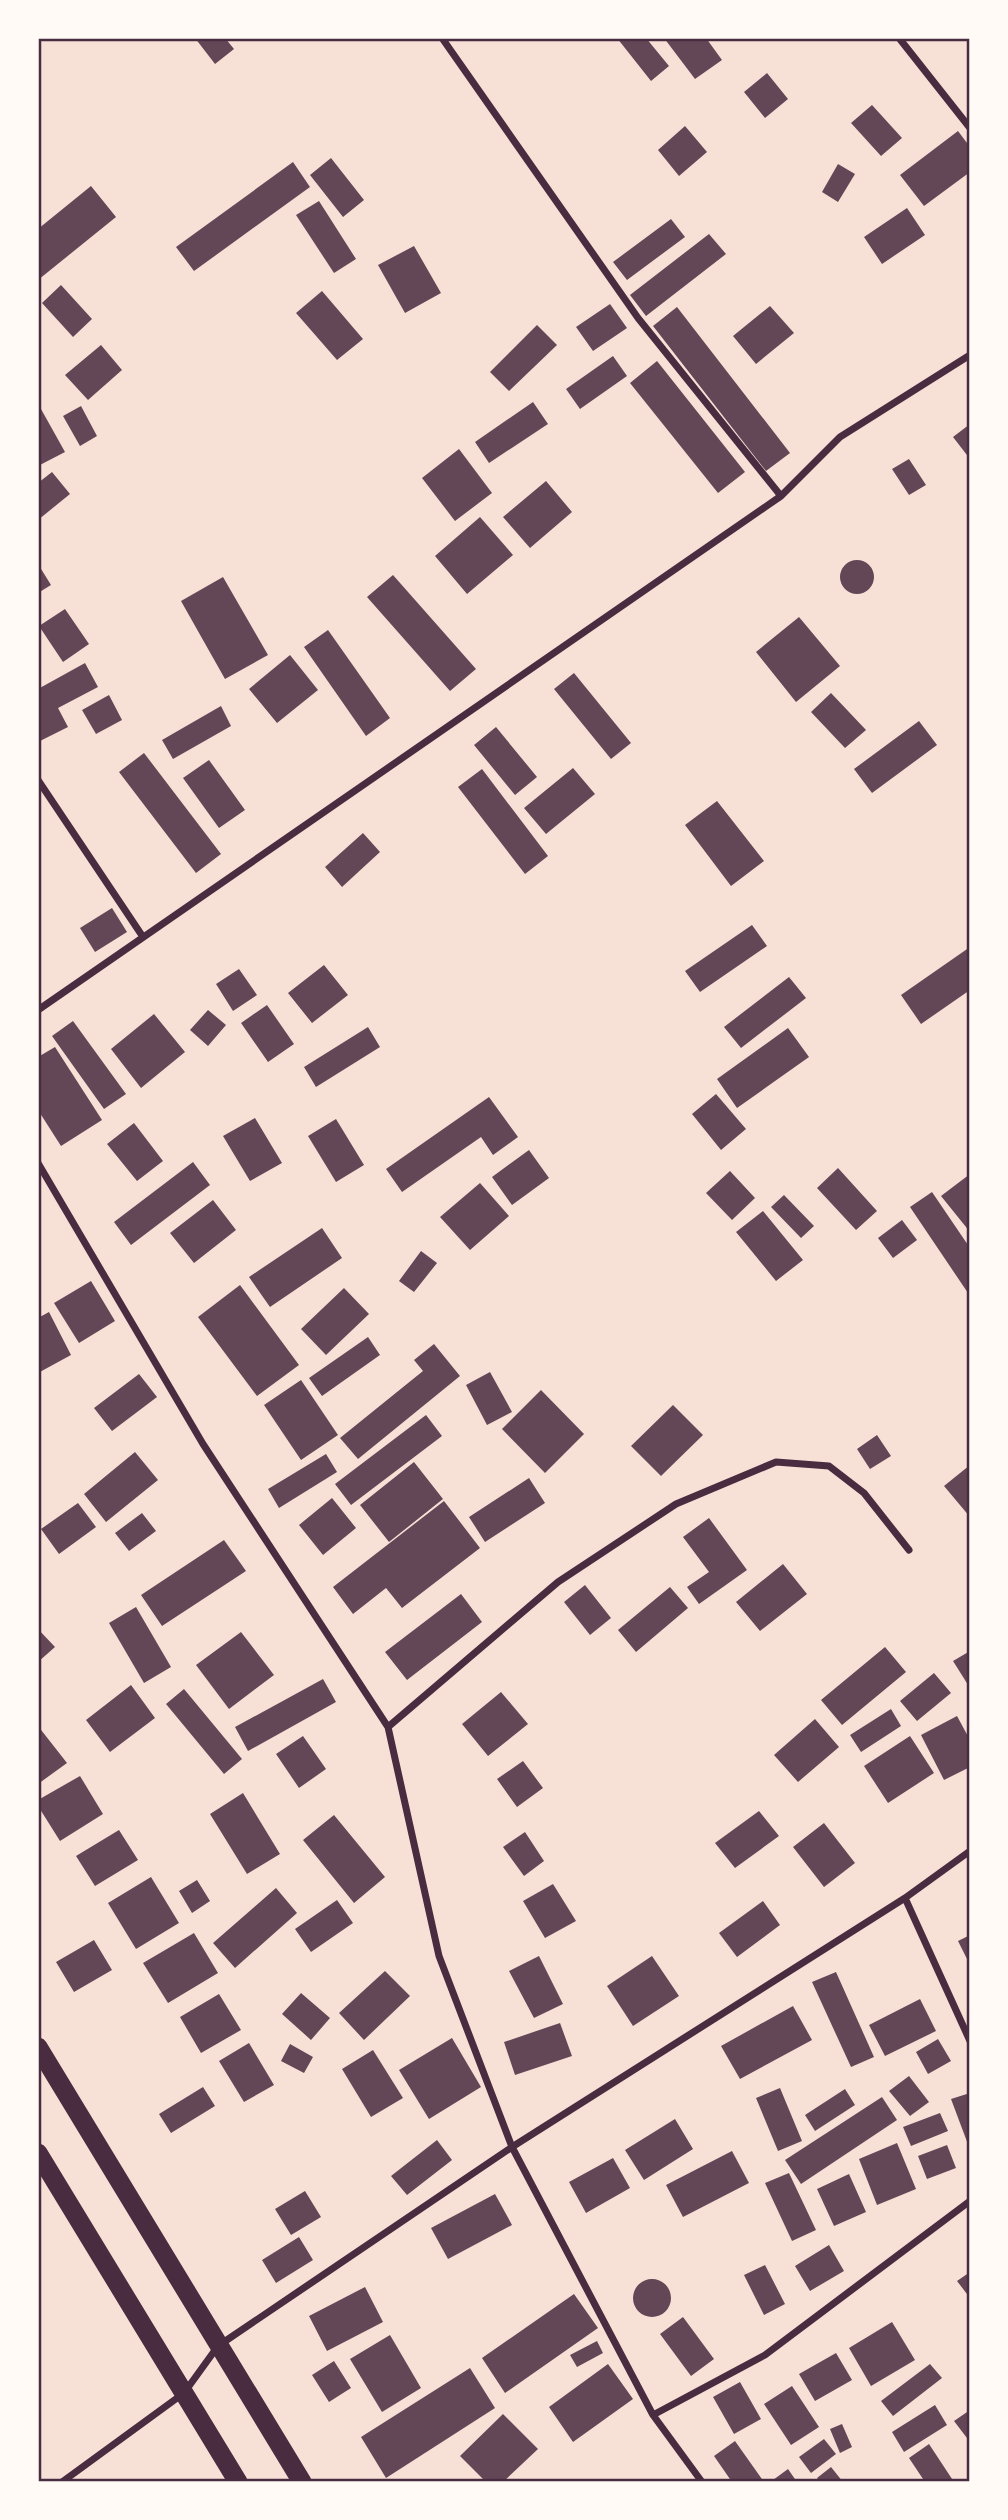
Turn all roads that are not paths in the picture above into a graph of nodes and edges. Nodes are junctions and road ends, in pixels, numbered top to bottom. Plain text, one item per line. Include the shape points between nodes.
1 (442, 38) edge
2 (899, 38) edge
3 (970, 128) edge
4 (970, 355) edge
5 (781, 496) junction
6 (38, 780) edge
7 (143, 937) junction
8 (38, 1010) edge
9 (38, 1163) edge
10 (909, 1550) dead end
11 (388, 1727) junction
12 (970, 1851) edge
13 (905, 1898) junction
14 (970, 2041) edge
15 (38, 2047) edge
16 (512, 2147) junction
17 (38, 2153) edge
18 (970, 2201) edge
19 (219, 2346) junction
20 (184, 2393) junction
21 (653, 2415) junction
22 (62, 2482) edge
23 (238, 2482) edge
24 (302, 2482) edge
25 (702, 2482) edge

1 - 5 street via 638,318
2 - 3 street
4 - 5 street via 841,437
5 - 7 street
6 - 7 street
7 - 8 street
9 - 11 street via 204,1444
10 - 11 street via 864,1493 829,1466 776,1462 676,1504 558,1582
11 - 16 street via 439,1956
12 - 13 street
13 - 14 street
13 - 16 street
15 - 19 highway
16 - 19 street
16 - 21 street
17 - 20 highway
18 - 21 street via 765,2355
19 - 20 street
19 - 24 highway
20 - 22 street
20 - 23 highway
21 - 25 street

